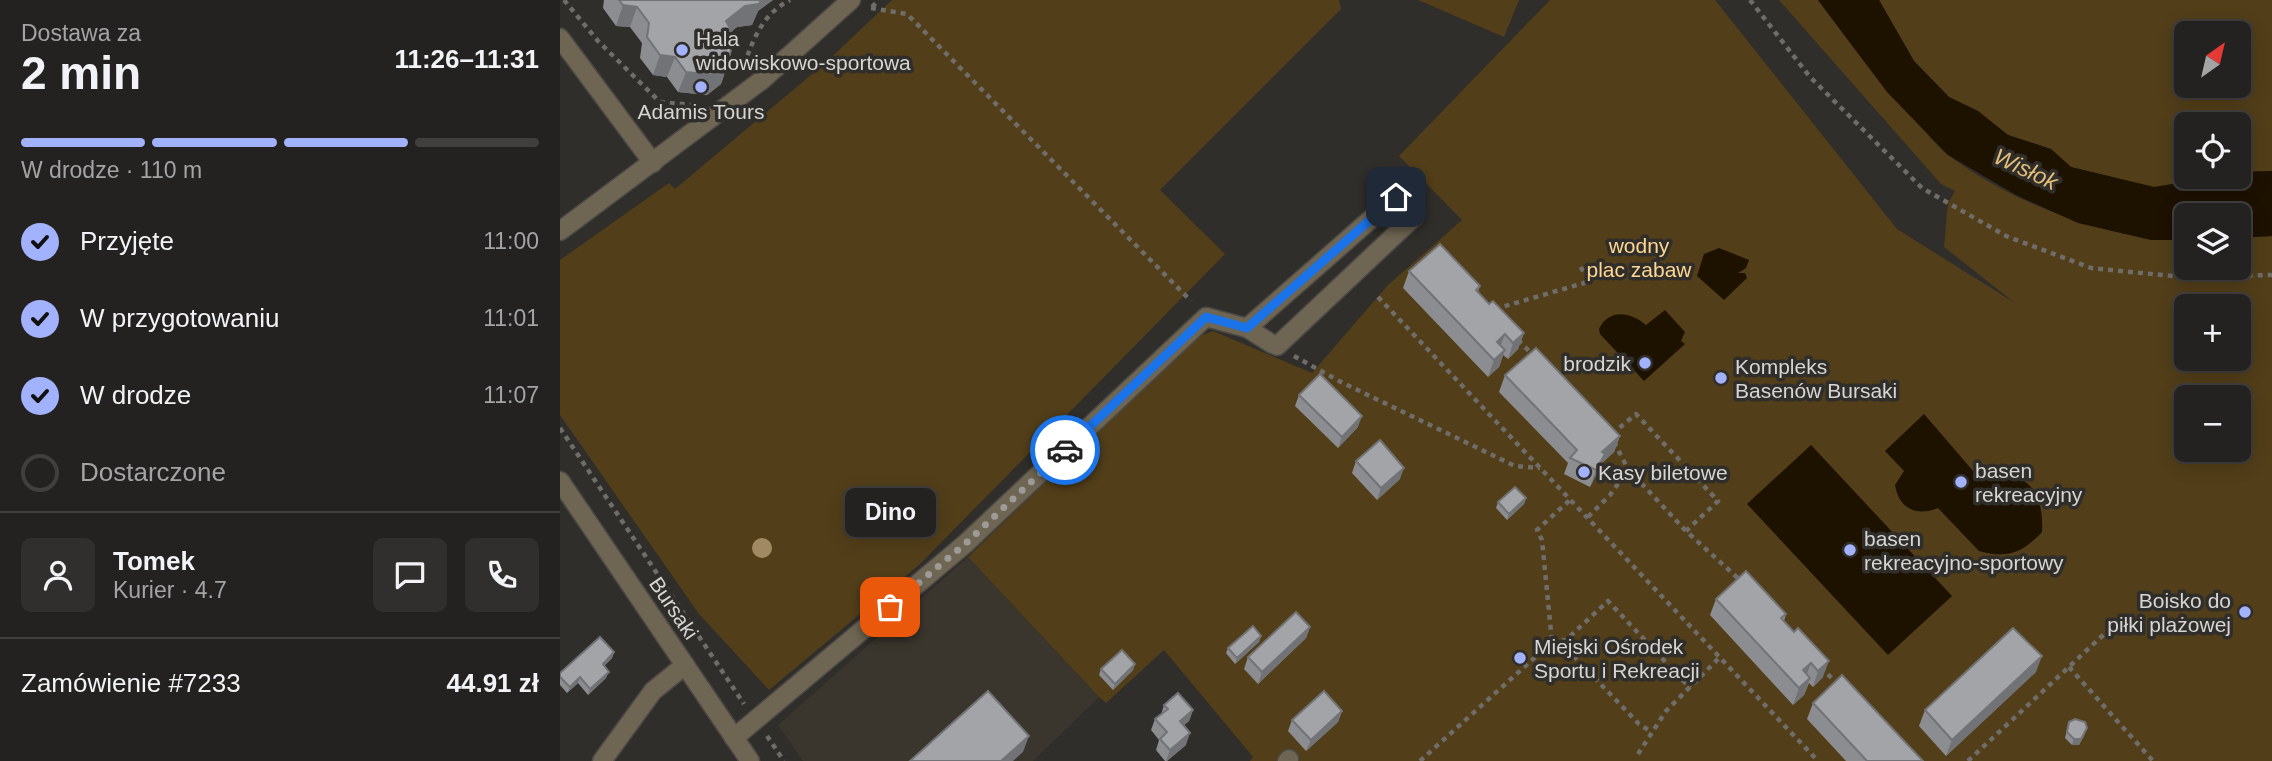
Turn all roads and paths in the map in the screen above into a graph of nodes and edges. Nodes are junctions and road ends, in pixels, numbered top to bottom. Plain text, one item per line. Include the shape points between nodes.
1 (564, 0) edge
2 (790, 0) edge
3 (851, 0) edge
4 (1750, 0) edge
5 (871, 8) dead end
6 (560, 38) edge
7 (739, 77) dead end
8 (696, 105) dead end
9 (653, 163) junction
10 (560, 231) edge
11 (1579, 265) dead end
12 (2272, 275) edge
13 (1378, 297) dead end
14 (1206, 317) junction
15 (1500, 320) edge
16 (1247, 328) junction
17 (1509, 330) edge
18 (1275, 345) junction
19 (1536, 359) edge
20 (560, 428) edge
21 (1542, 468) junction
22 (1628, 470) junction
23 (560, 481) edge
24 (1571, 499) junction
25 (1588, 517) junction
26 (1686, 531) junction
27 (1745, 585) edge
28 (2116, 623) dead end
29 (1566, 640) junction
30 (1552, 642) junction
31 (1720, 657) junction
32 (1818, 663) edge
33 (685, 665) junction
34 (2068, 667) junction
35 (1690, 688) junction
36 (1845, 692) edge
37 (755, 721) junction
38 (1650, 731) junction
39 (734, 738) junction
40 (1637, 754) dead end
41 (602, 761) edge
42 (750, 761) edge
43 (784, 761) edge
44 (1420, 761) edge
45 (1818, 761) edge
46 (1968, 761) edge
47 (2153, 761) edge

1 - 8 path via 660,102
2 - 7 path via 771,10 752,41
3 - 9 street via 762,80
4 - 12 path via 1810,77 1922,188 2006,236 2091,268 2182,277
5 - 14 path via 907,14
6 - 9 street
9 - 10 street
11 - 15 path via 1590,278 1584,283 1491,311
13 - 21 path
14 - 16 street
14 - 37 street via 965,544
16 - 18 street
16 - 18 street via 1396,197 1414,217
17 - 19 path
18 - 21 path via 1341,383 1516,466
20 - 37 path
21 - 24 path
22 - 25 path
22 - 26 path
22 - 26 path via 1609,437 1636,414 1718,500
23 - 33 street, Bursaki
24 - 25 path
24 - 30 path via 1536,530 1542,540
25 - 31 path
26 - 27 path
28 - 34 path
29 - 30 path
29 - 35 path via 1608,601
29 - 38 path via 1564,646
30 - 44 path
31 - 35 path
31 - 45 path
32 - 36 path
33 - 39 street, Bursaki
33 - 41 street via 653,691
34 - 46 path
34 - 47 path
35 - 38 path
37 - 39 street
37 - 43 path
38 - 40 path
39 - 42 street, Bursaki

